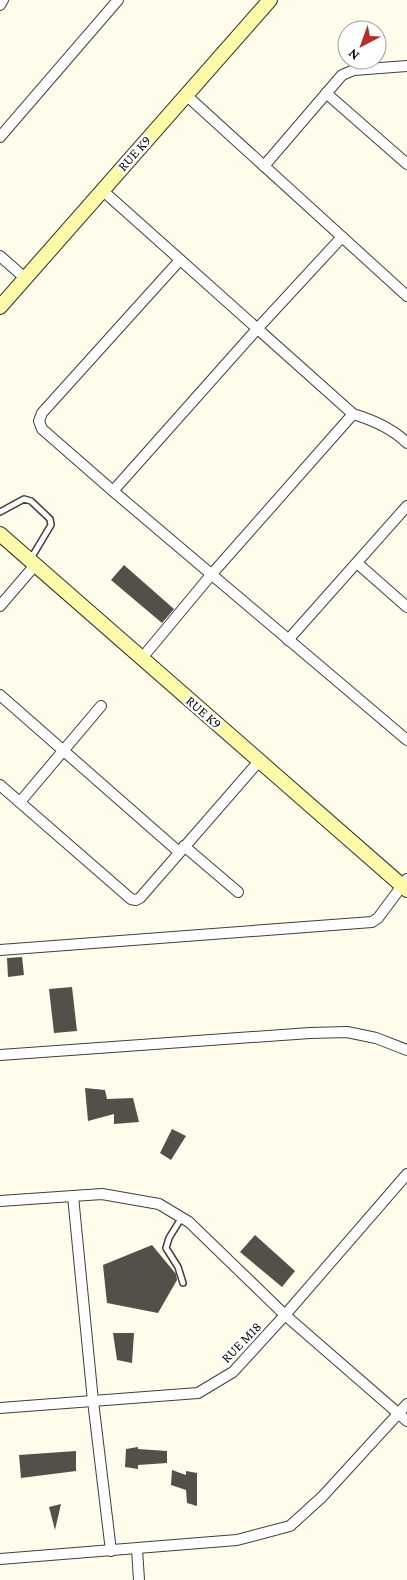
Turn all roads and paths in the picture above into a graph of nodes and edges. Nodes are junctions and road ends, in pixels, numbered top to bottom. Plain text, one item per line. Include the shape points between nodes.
1 (3, 0) edge
2 (118, 0) edge
3 (270, 0) edge
4 (0, 5) edge
5 (407, 66) edge
6 (326, 93) junction
7 (186, 95) junction
8 (0, 137) edge
9 (407, 164) edge
10 (264, 166) junction
11 (102, 190) junction
12 (342, 237) junction
13 (0, 256) edge
14 (180, 260) junction
15 (25, 278) junction
16 (407, 296) edge
17 (0, 307) edge
18 (257, 329) junction
19 (353, 414) junction
20 (407, 443) edge
21 (113, 491) junction
22 (407, 506) edge
23 (0, 512) edge
24 (0, 534) edge
25 (33, 562) junction
26 (357, 563) junction
27 (211, 574) junction
28 (0, 606) edge
29 (407, 607) edge
30 (288, 640) junction
31 (142, 658) junction
32 (0, 695) edge
33 (101, 706) dead end
34 (407, 740) edge
35 (63, 750) junction
36 (260, 760) junction
37 (0, 785) edge
38 (20, 802) junction
39 (182, 849) junction
40 (405, 885) edge
41 (238, 892) dead end
42 (0, 950) edge
43 (407, 1050) edge
44 (0, 1055) edge
45 (407, 1174) edge
46 (73, 1196) junction
47 (0, 1201) edge
48 (182, 1218) junction
49 (183, 1283) dead end
50 (285, 1315) junction
51 (93, 1401) junction
52 (407, 1404) edge
53 (0, 1408) edge
54 (398, 1414) junction
55 (407, 1422) edge
56 (137, 1549) junction
57 (111, 1551) junction
58 (0, 1560) edge
59 (139, 1580) edge

1 - 4 street
2 - 8 street
3 - 7 street, RUE K9
5 - 6 street via 347,72
6 - 9 street
6 - 10 street
7 - 10 street
7 - 11 street, RUE K9
10 - 12 street
11 - 14 street
11 - 15 street, RUE K9
12 - 16 street
12 - 18 street
13 - 15 street
14 - 18 street
14 - 21 street via 39,421 42,429
15 - 17 street, RUE K9
18 - 19 street
18 - 21 street
19 - 20 street via 392,430
19 - 27 street
21 - 27 street
22 - 26 street
23 - 25 lane via 24,499 31,501 50,519 51,525
24 - 25 street, RUE K9
25 - 28 street
25 - 31 street, RUE K9
26 - 29 street
26 - 30 street
27 - 30 street
27 - 31 street
30 - 34 street
31 - 36 street, RUE K9
32 - 35 street
33 - 35 street
35 - 38 street
35 - 39 street
36 - 39 street
36 - 40 street, RUE K9
37 - 38 street
38 - 39 street via 136,900
39 - 41 street
40 - 42 street via 372,922
43 - 44 street via 376,1038 347,1032
45 - 50 street, RUE M18
46 - 47 street
46 - 48 street via 102,1194 159,1204
46 - 51 street
48 - 49 lane via 166,1248
48 - 50 street
50 - 51 street, RUE M18 via 233,1372 198,1393
50 - 54 street
51 - 53 street, RUE M18
51 - 57 street
52 - 54 street
54 - 55 street
54 - 56 street via 322,1497 290,1526 237,1540
56 - 57 street
56 - 59 street
57 - 58 street

